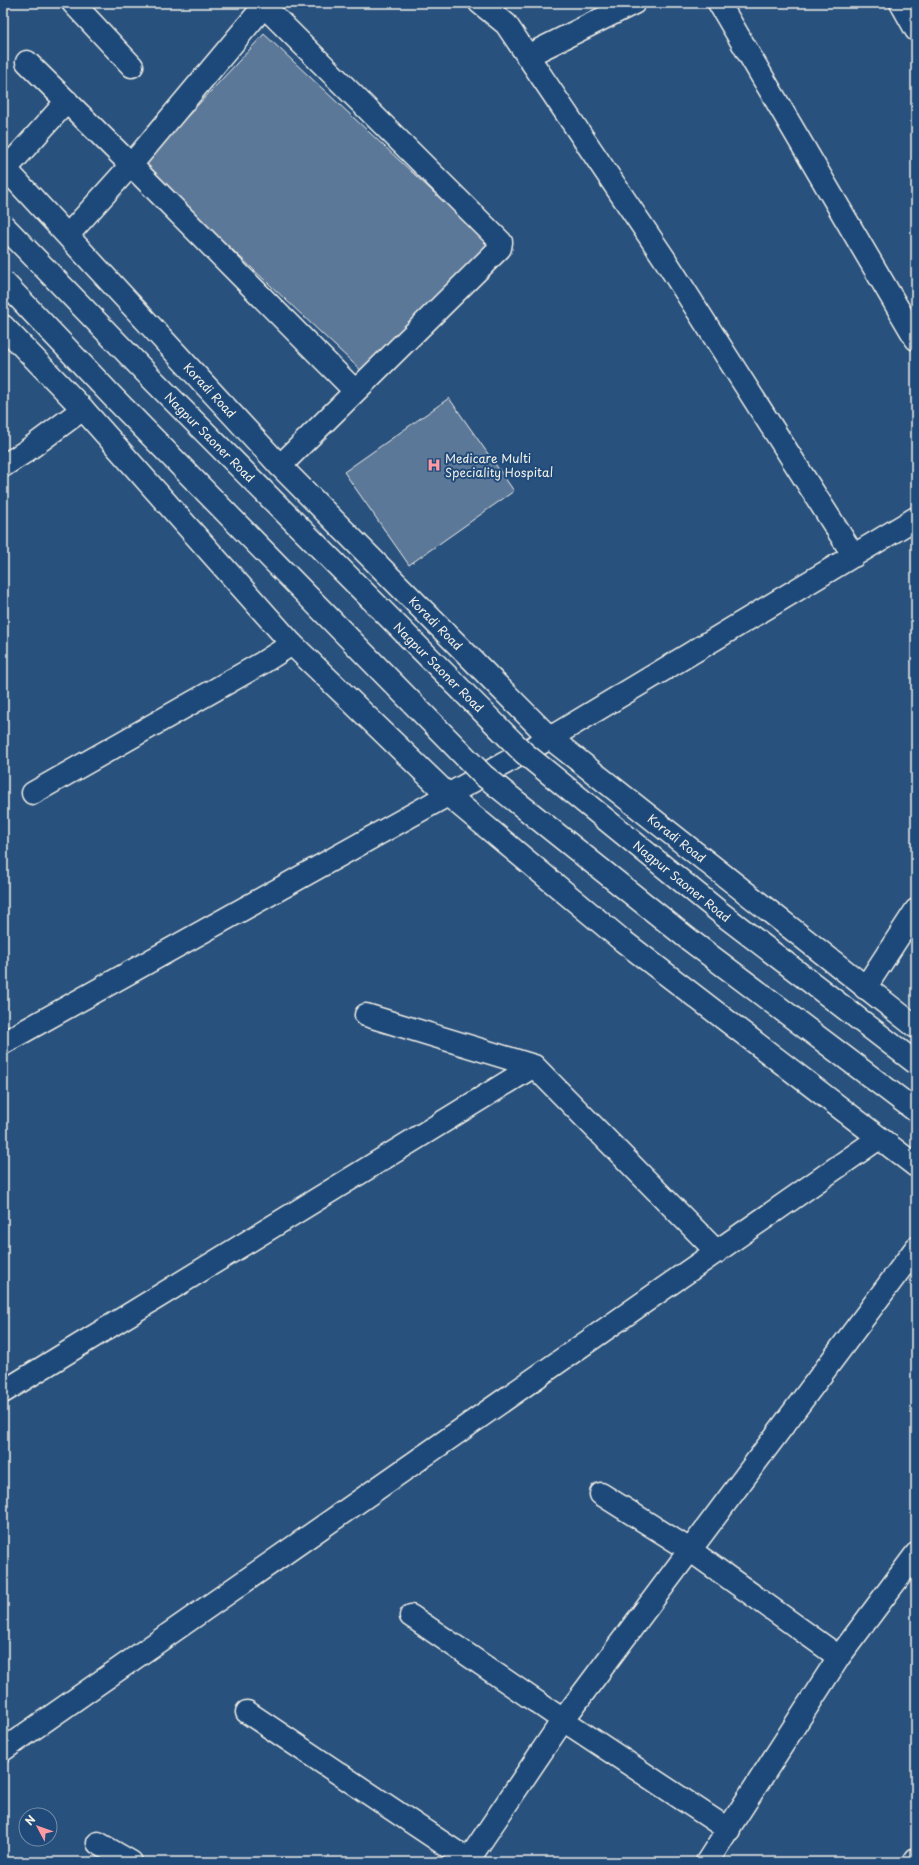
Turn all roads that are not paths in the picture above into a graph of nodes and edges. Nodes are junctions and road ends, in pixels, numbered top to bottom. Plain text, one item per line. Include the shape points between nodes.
1 (73, 3) edge
2 (480, 3) edge
3 (634, 3) edge
4 (719, 3) edge
5 (901, 3) edge
6 (916, 30) edge
7 (527, 56) junction
8 (27, 62) dead end
9 (132, 66) dead end
10 (67, 101) junction
11 (131, 165) junction
12 (4, 168) edge
13 (3, 225) edge
14 (68, 235) junction
15 (3, 281) edge
16 (3, 326) edge
17 (916, 339) edge
18 (355, 391) junction
19 (83, 409) junction
20 (3, 466) edge
21 (280, 466) junction
22 (916, 518) edge
23 (854, 556) junction
24 (292, 644) junction
25 (550, 738) junction
26 (33, 793) dead end
27 (448, 795) junction
28 (916, 910) edge
29 (865, 988) junction
30 (366, 1015) dead end
31 (916, 1027) edge
32 (3, 1043) edge
33 (916, 1063) edge
34 (534, 1066) junction
35 (916, 1112) edge
36 (879, 1138) junction
37 (916, 1166) edge
38 (916, 1248) edge
39 (717, 1252) junction
40 (3, 1392) edge
41 (601, 1494) dead end
42 (690, 1550) junction
43 (916, 1554) edge
44 (411, 1616) dead end
45 (839, 1657) junction
46 (247, 1712) dead end
47 (563, 1720) junction
48 (3, 1750) edge
49 (729, 1830) junction
50 (98, 1843) dead end
51 (916, 1859) edge
52 (469, 1861) edge
53 (131, 1862) edge
54 (707, 1862) edge
55 (914, 1862) edge

1 - 9 main road
2 - 7 main road via 506,24
3 - 7 main road
4 - 17 main road
5 - 6 main road
7 - 23 main road via 664,258
8 - 10 main road
10 - 11 main road
10 - 12 main road
11 - 14 main road
11 - 18 main road
11 - 18 main road via 258,12 265,9 495,237 501,244 500,248
12 - 14 main road, Koradi Road
13 - 33 main road, Nagpur Saoner Road, bridge via 160,388 524,753 722,914
14 - 21 main road, Koradi Road
15 - 35 main road, bridge via 483,775 687,938
16 - 19 main road
18 - 21 main road
19 - 20 main road
19 - 24 main road
21 - 25 main road, Koradi Road
22 - 23 main road
23 - 25 main road
24 - 26 main road
24 - 27 main road
25 - 27 main road
25 - 29 main road, Koradi Road
27 - 32 main road
27 - 36 main road via 623,941
28 - 29 main road
29 - 31 main road, Koradi Road
30 - 34 main road
34 - 39 main road
34 - 40 main road
36 - 37 main road
36 - 39 main road
38 - 42 main road
39 - 48 main road
41 - 42 main road
42 - 45 main road
42 - 47 main road
43 - 45 main road
44 - 47 main road
45 - 49 main road
46 - 52 main road
47 - 49 main road
47 - 52 main road
49 - 54 main road
50 - 53 main road
51 - 55 main road

